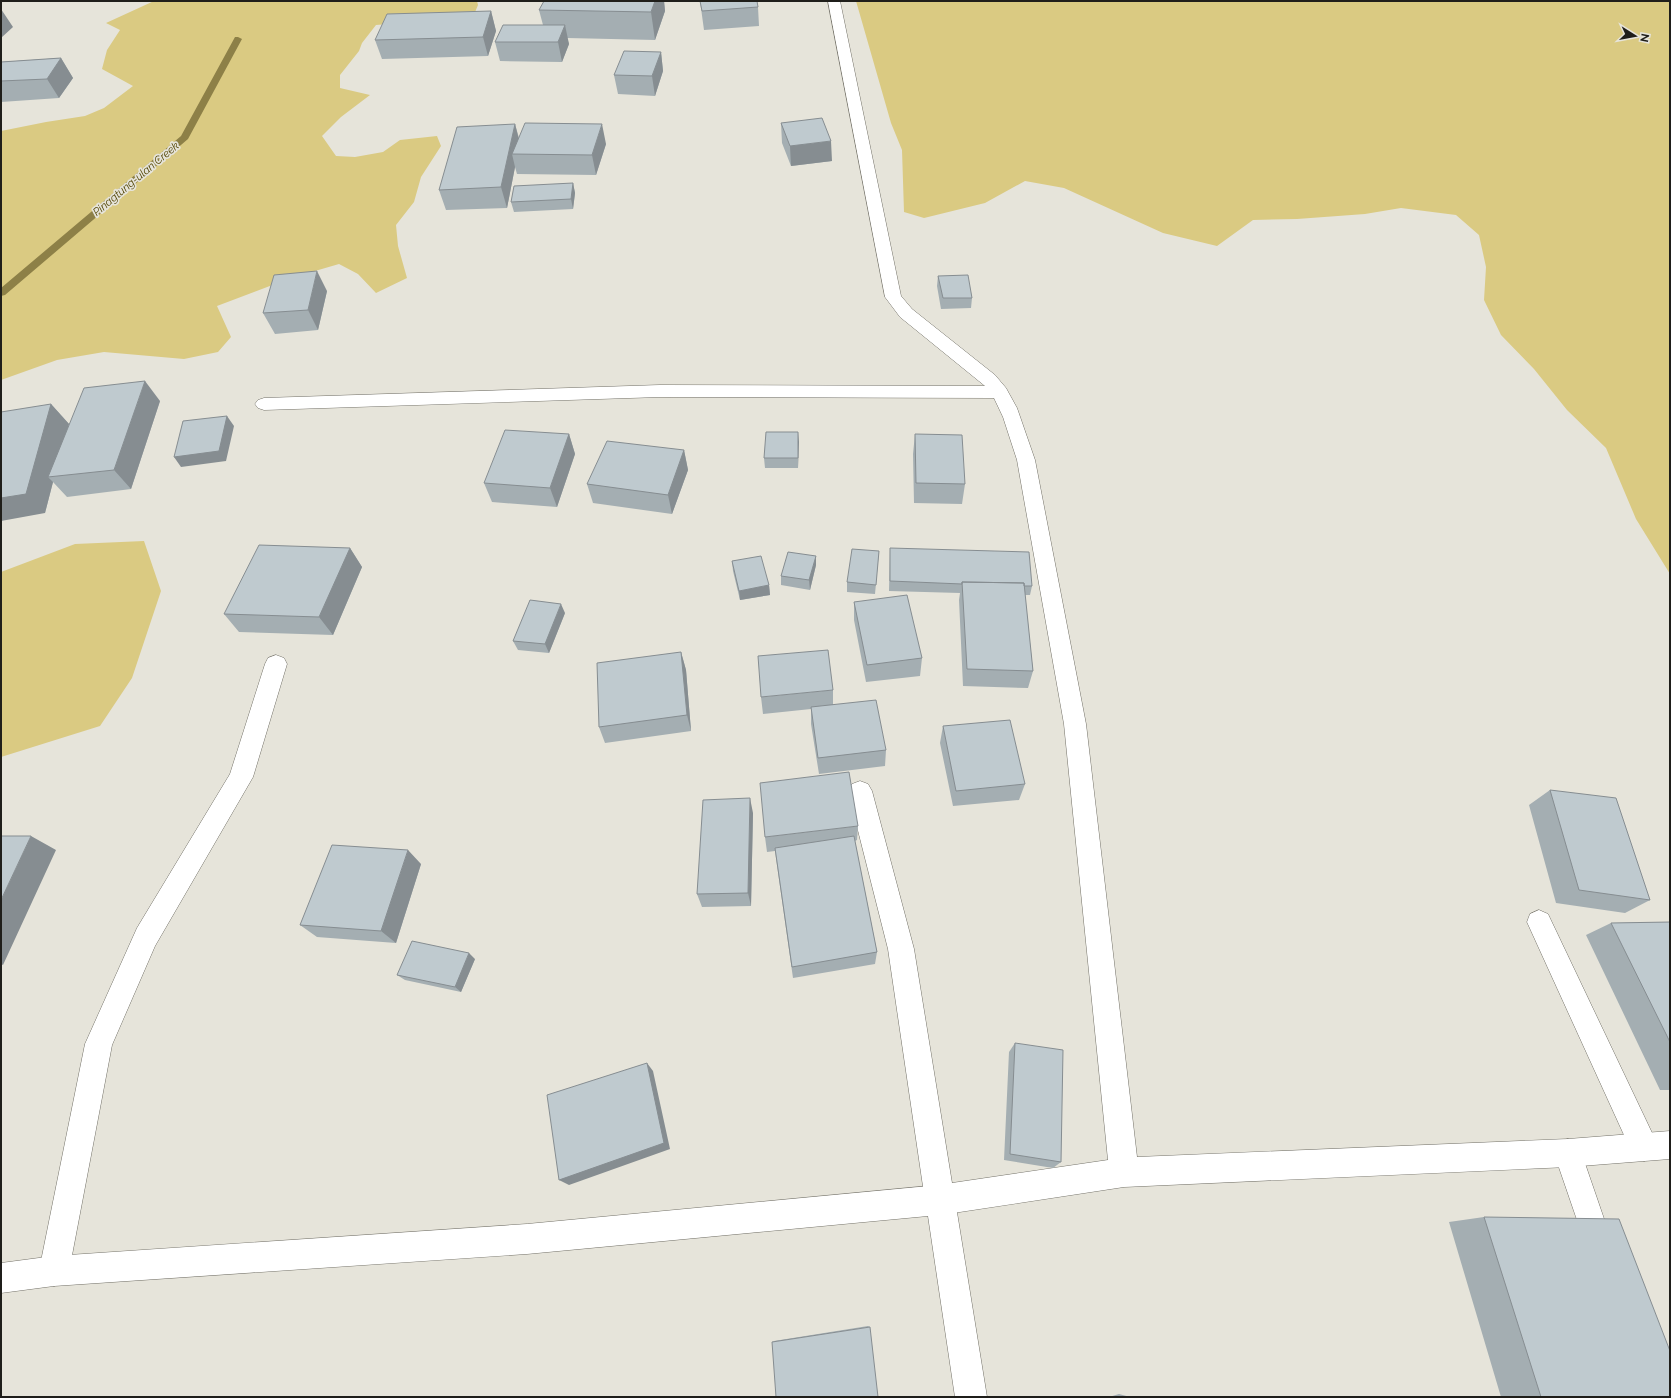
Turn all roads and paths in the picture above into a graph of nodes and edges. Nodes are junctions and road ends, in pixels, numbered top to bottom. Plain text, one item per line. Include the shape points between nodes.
1 (834, 1) edge
2 (1000, 392) junction
3 (264, 404) dead end
4 (276, 664) dead end
5 (860, 791) dead end
6 (1539, 922) dead end
7 (1657, 1146) edge
8 (1568, 1153) junction
9 (1124, 1172) junction
10 (940, 1200) junction
11 (54, 1271) junction
12 (1608, 1271) edge
13 (1, 1278) edge
14 (971, 1397) edge

1 - 2 street via 893,297 906,313 989,379
2 - 3 street via 660,391
2 - 9 street via 1014,419 1026,460 1074,724
4 - 11 street via 241,776 146,937 99,1044
5 - 10 street via 901,949
6 - 7 lane
7 - 8 street
8 - 9 street
8 - 12 lane
9 - 10 street
10 - 11 street via 527,1239
10 - 14 street
11 - 13 street

